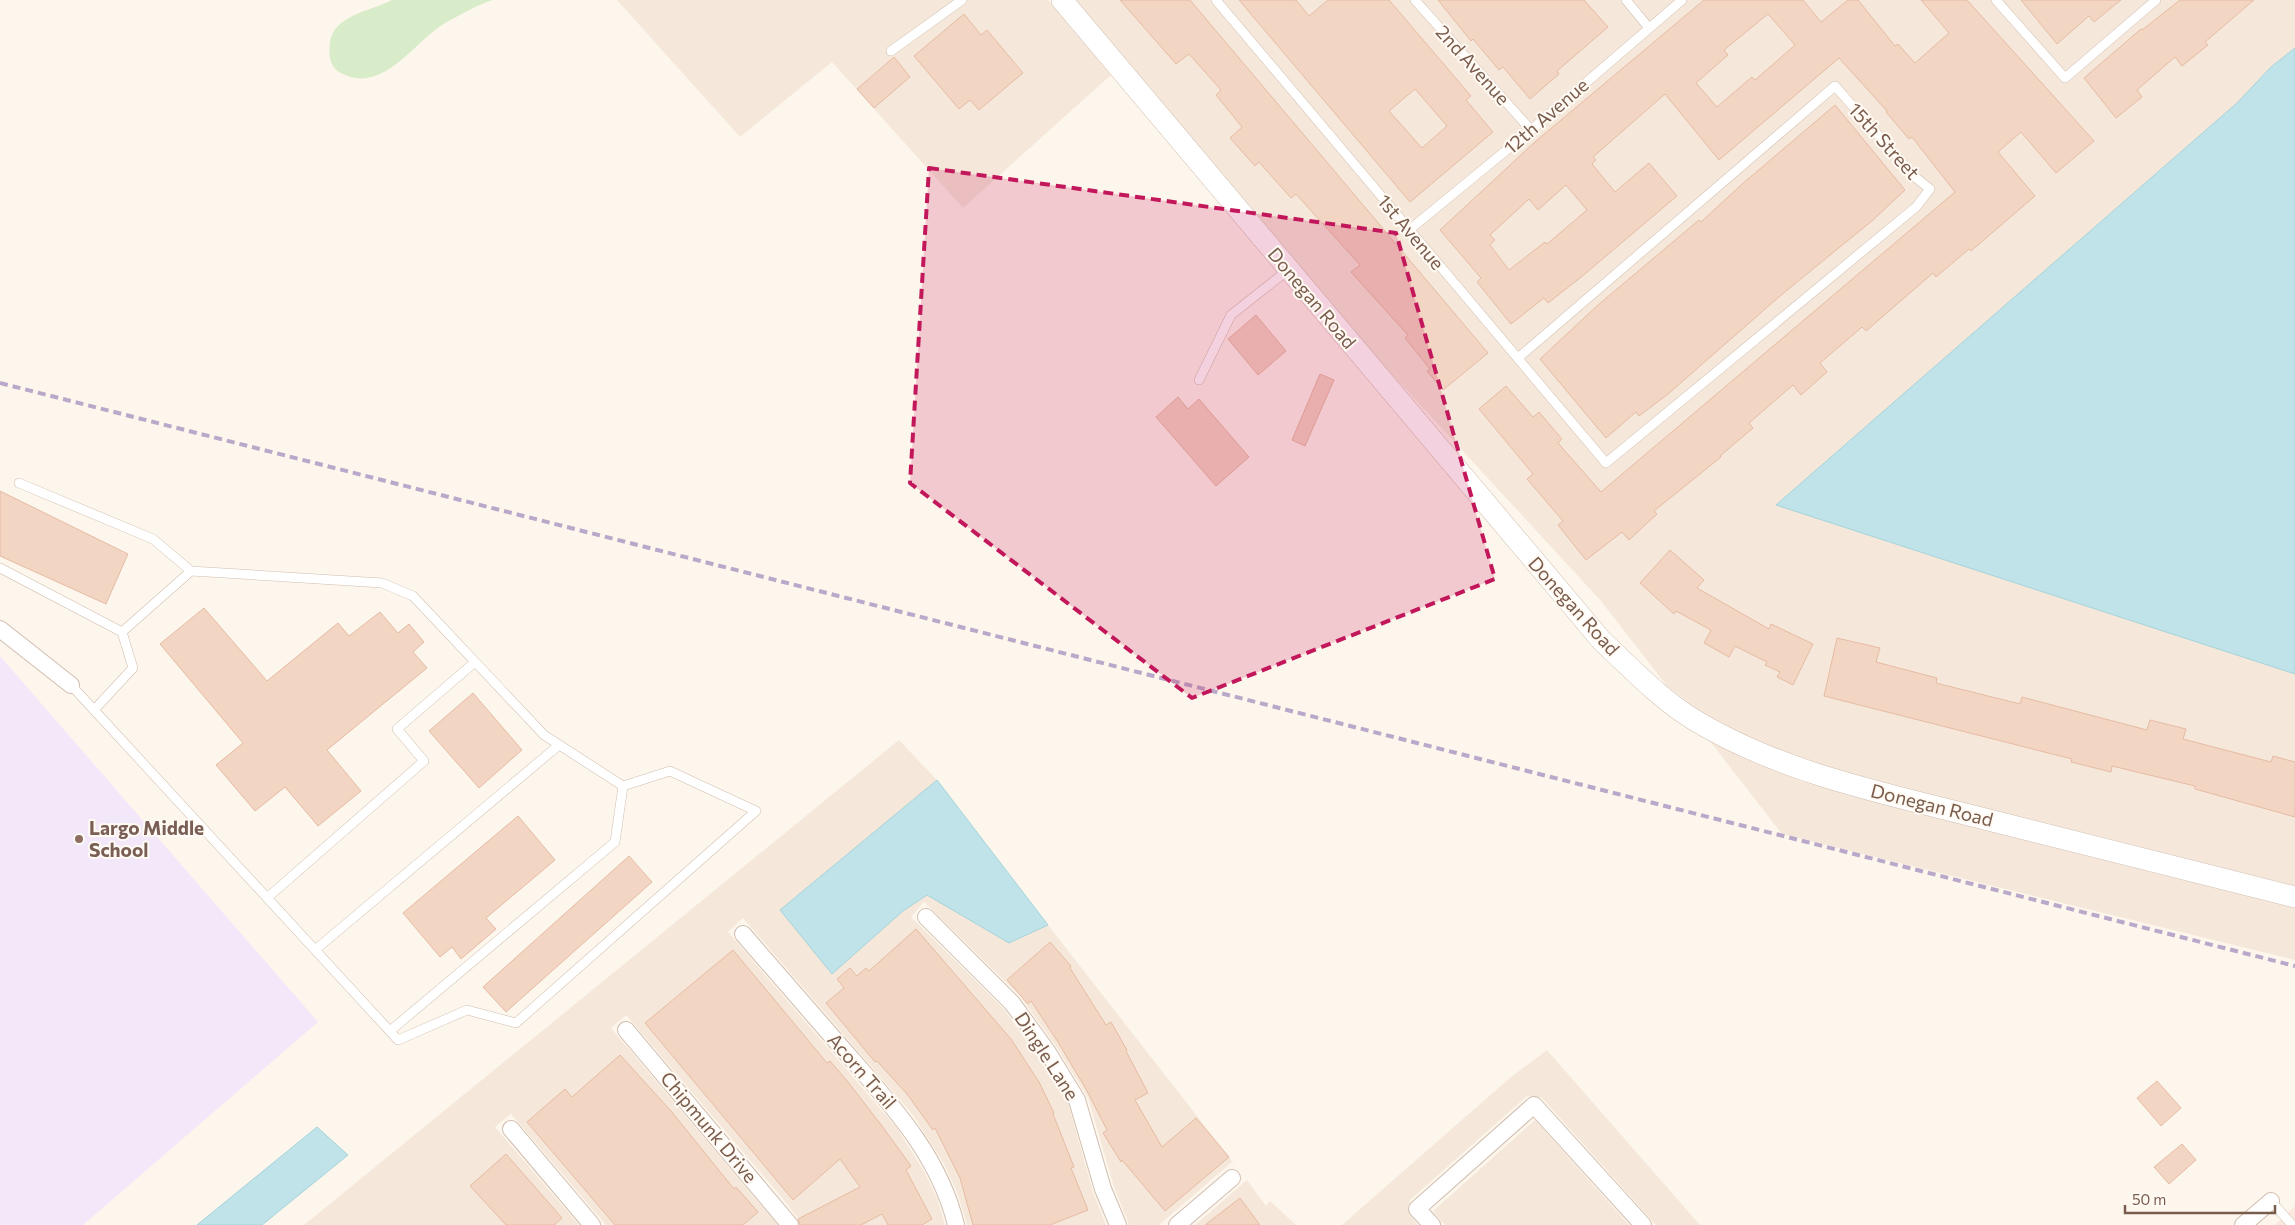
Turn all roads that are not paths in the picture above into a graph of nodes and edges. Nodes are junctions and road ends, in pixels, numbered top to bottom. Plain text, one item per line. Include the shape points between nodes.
1 (962, 0) edge
2 (1062, 0) edge
3 (1216, 0) edge
4 (1415, 0) edge
5 (1626, 0) edge
6 (1682, 0) edge
7 (1996, 0) edge
8 (2156, 0) edge
9 (1649, 28) junction
10 (891, 52) dead end
11 (1531, 130) junction
12 (1408, 230) junction
13 (1288, 270) junction
14 (1518, 358) junction
15 (1199, 380) dead end
16 (1606, 463) joint
17 (19, 483) dead end
18 (0, 568) edge
19 (190, 571) junction
20 (0, 629) edge
21 (122, 632) junction
22 (475, 662) junction
23 (71, 685) joint
24 (94, 710) junction
25 (559, 745) junction
26 (622, 786) junction
27 (2295, 897) edge
28 (267, 898) junction
29 (926, 917) dead end
30 (743, 934) dead end
31 (315, 950) junction
32 (626, 1030) dead end
33 (390, 1031) junction
34 (511, 1129) dead end
35 (1232, 1178) dead end
36 (2270, 1200) joint
37 (592, 1225) edge
38 (790, 1225) edge
39 (956, 1225) edge
40 (1118, 1225) edge
41 (1177, 1225) edge
42 (1432, 1225) edge
43 (1643, 1225) edge
44 (2243, 1225) edge
45 (2292, 1225) edge

1 - 10 lane
2 - 13 street, Donegan Road
3 - 12 lane, 1st Avenue
4 - 11 lane, 2nd Avenue
5 - 9 lane
6 - 9 lane, 12th Avenue
7 - 8 lane via 2065,78
9 - 11 lane, 12th Avenue
11 - 12 lane, 12th Avenue
12 - 14 lane, 1st Avenue
13 - 15 lane via 1231,315
13 - 27 street, Donegan Road via 1602,641 1652,688 1696,721 1746,747 1805,771
14 - 16 lane, 1st Avenue
14 - 16 lane, 15th Street via 1835,86 1930,190 1916,207
17 - 19 lane via 153,539
18 - 21 lane
19 - 21 lane
19 - 22 lane via 382,583 413,596
20 - 23 street
21 - 24 lane via 133,668
22 - 25 lane via 544,735
22 - 28 lane via 397,729 424,760
23 - 24 lane
24 - 28 lane
25 - 26 lane
25 - 31 lane
26 - 33 lane via 615,842
26 - 33 lane via 670,771 756,811 516,1023 467,1010 398,1040
28 - 31 lane
29 - 40 street, Dingle Lane via 1012,1003 1047,1051 1077,1100 1103,1189
30 - 39 street, Acorn Trail via 905,1122 935,1168
31 - 33 lane
32 - 38 street, Chipmunk Drive
34 - 37 street
35 - 41 street
36 - 44 street
36 - 45 lane
42 - 43 street via 1417,1209 1534,1105

